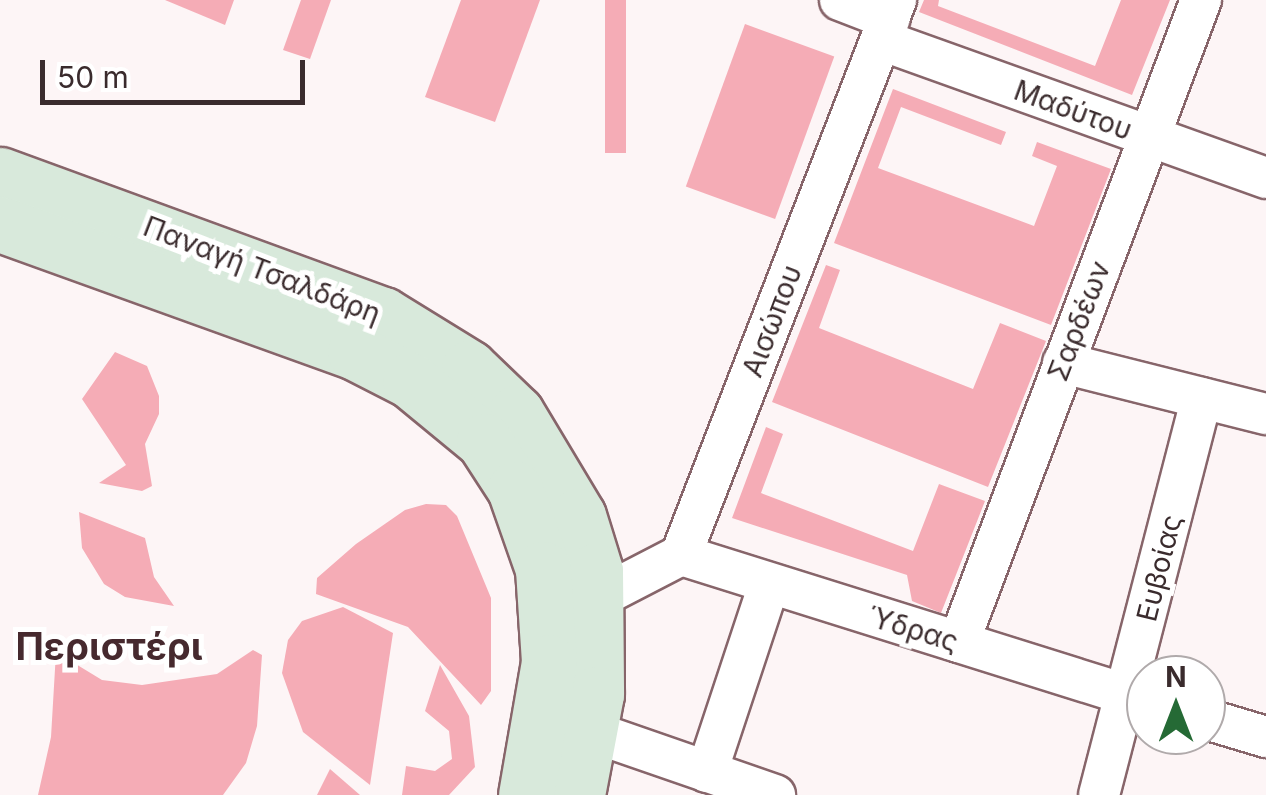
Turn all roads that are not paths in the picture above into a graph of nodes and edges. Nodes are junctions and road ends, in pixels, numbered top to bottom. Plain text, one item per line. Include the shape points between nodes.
1 (840, 0) edge
2 (1200, 0) edge
3 (889, 20) edge
4 (1149, 138) junction
5 (0, 175) edge
6 (1266, 178) edge
7 (0, 224) edge
8 (1063, 363) junction
9 (1202, 398) junction
10 (1266, 414) edge
11 (680, 555) junction
12 (769, 585) junction
13 (598, 598) junction
14 (958, 642) junction
15 (1145, 655) edge
16 (1126, 695) edge
17 (1126, 724) edge
18 (1226, 725) edge
19 (590, 731) junction
20 (1266, 737) edge
21 (707, 772) junction
22 (526, 795) edge
23 (577, 795) edge
24 (775, 795) edge
25 (1099, 795) edge

1 - 3 street, Μαδύτου
2 - 4 street, Σαρδέων
3 - 4 street, Μαδύτου
3 - 11 street, Αισώπου
4 - 6 street, Μαδύτου
4 - 8 street, Σαρδέων
5 - 13 main road, Παναγή Τσαλδάρη via 310,284 441,347 488,384 539,445 578,516
7 - 22 main road, Παναγή Τσαλδάρη via 355,352 422,389 484,442 516,488 543,569 549,662
8 - 9 street
8 - 14 street, Σαρδέων
9 - 10 street
9 - 15 street, Ευβοίας
11 - 12 street, Ύδρας
11 - 13 street
12 - 14 street, Ύδρας
12 - 21 street
13 - 19 main road, Παναγή Τσαλδάρη
14 - 16 street, Ύδρας
17 - 25 street, Ευβοίας
18 - 20 street
19 - 21 street
19 - 23 main road, Παναγή Τσαλδάρη
21 - 24 street

